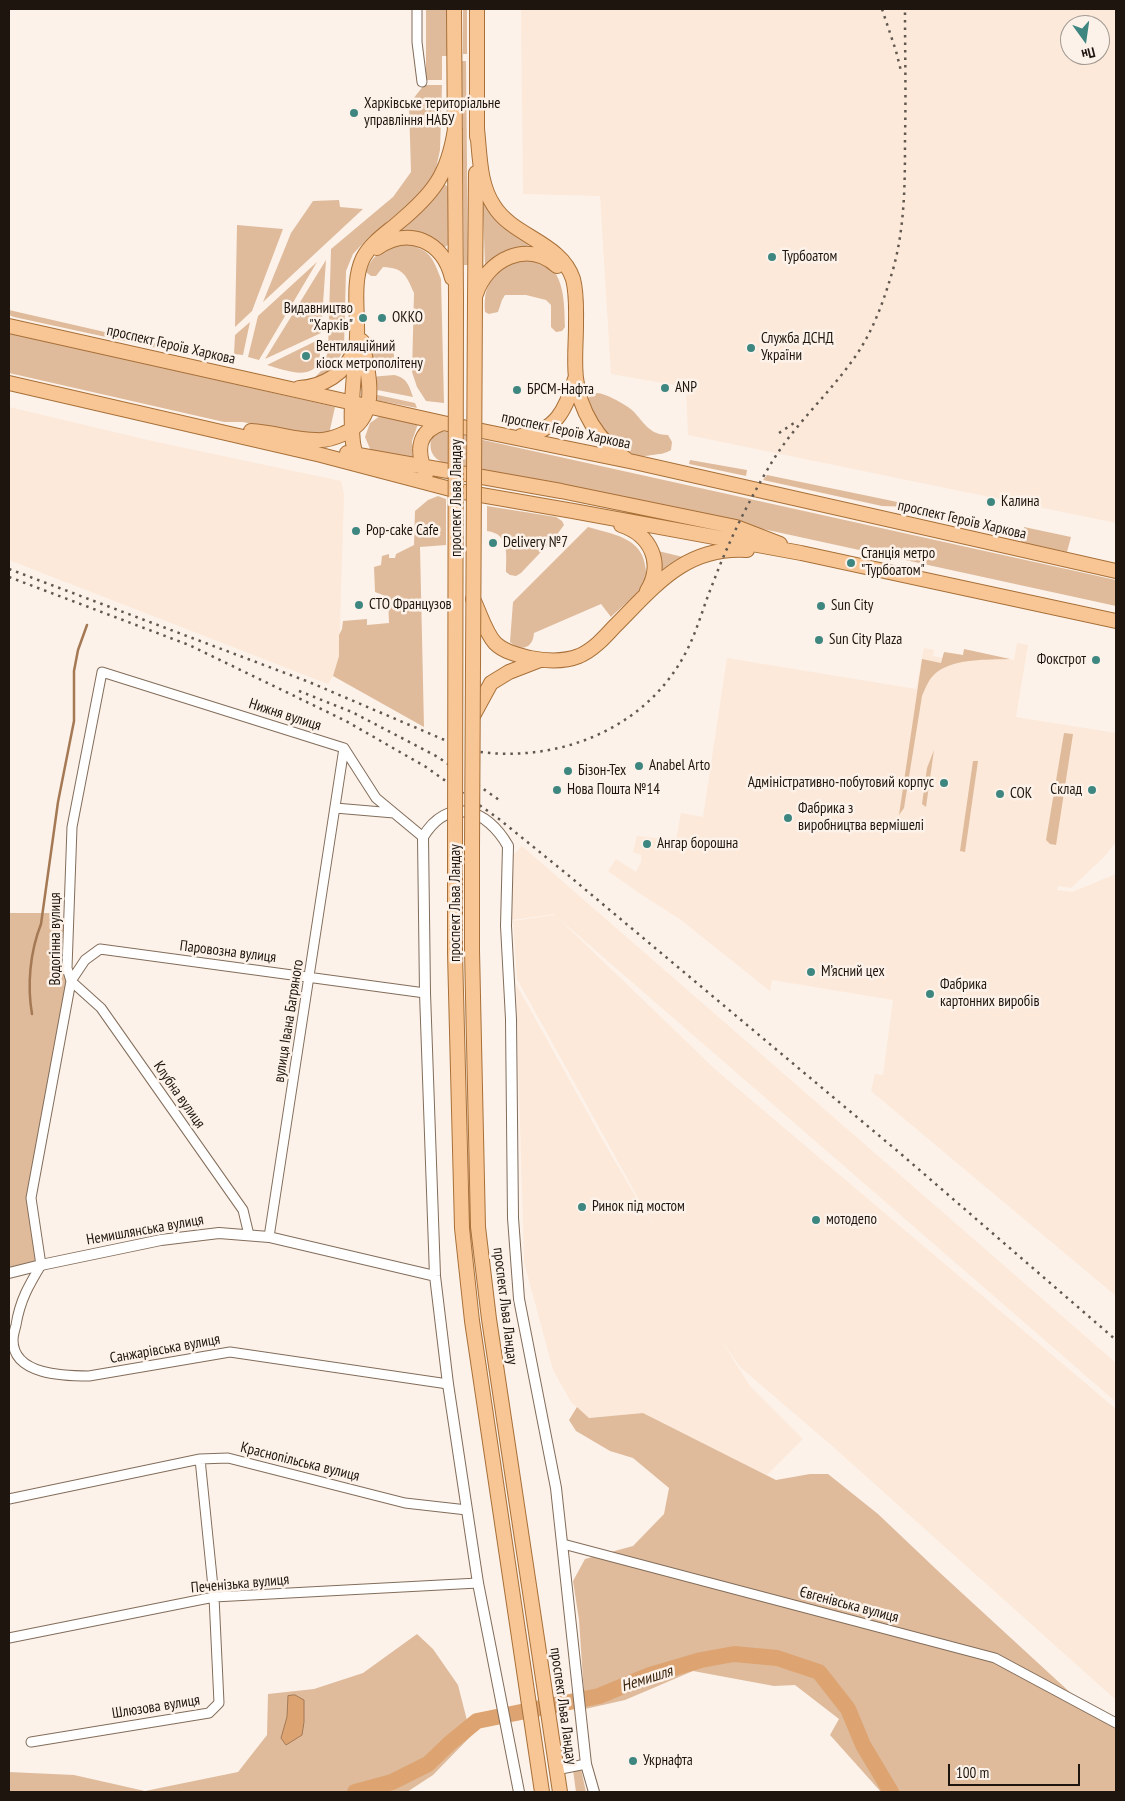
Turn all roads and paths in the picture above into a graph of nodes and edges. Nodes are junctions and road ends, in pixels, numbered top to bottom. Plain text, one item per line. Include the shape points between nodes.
1 (416, 9) edge
2 (454, 9) edge
3 (477, 9) edge
4 (422, 82) dead end
5 (455, 129) junction
6 (477, 129) junction
7 (363, 259) junction
8 (456, 279) junction
9 (475, 279) junction
10 (576, 295) junction
11 (456, 298) junction
12 (475, 298) junction
13 (358, 321) junction
14 (9, 326) edge
15 (357, 337) junction
16 (576, 378) junction
17 (9, 383) edge
18 (282, 387) junction
19 (359, 404) junction
20 (443, 423) junction
21 (354, 427) junction
22 (228, 433) junction
23 (512, 436) junction
24 (422, 460) junction
25 (369, 462) junction
26 (634, 462) junction
27 (444, 488) junction
28 (573, 511) junction
29 (801, 553) junction
30 (1116, 571) edge
31 (473, 599) junction
32 (641, 600) junction
33 (1116, 621) edge
34 (541, 660) junction
35 (102, 672) joint
36 (473, 716) junction
37 (344, 748) junction
38 (335, 808) junction
39 (394, 813) junction
40 (423, 837) junction
41 (309, 977) junction
42 (71, 981) junction
43 (425, 993) junction
44 (249, 1235) junction
45 (269, 1237) junction
46 (41, 1265) junction
47 (9, 1273) edge
48 (434, 1276) junction
49 (448, 1384) junction
50 (200, 1459) junction
51 (9, 1500) edge
52 (467, 1510) junction
53 (563, 1544) junction
54 (478, 1584) junction
55 (214, 1597) junction
56 (9, 1638) edge
57 (1116, 1723) edge
58 (31, 1742) dead end
59 (586, 1764) junction
60 (556, 1770) junction
61 (539, 1773) junction
62 (519, 1792) edge
63 (542, 1792) edge
64 (560, 1792) edge
65 (594, 1792) edge

1 - 4 street
2 - 5 main road, проспект Льва Ландау
3 - 6 main road, проспект Льва Ландау
5 - 7 main road via 450,155 438,181 416,207 371,246
5 - 8 main road, проспект Льва Ландау
6 - 9 main road, проспект Льва Ландау
6 - 10 main road via 484,184 494,206 508,222 562,260 570,271
7 - 11 main road via 393,239 406,237 426,242 444,257
7 - 13 main road via 358,280
8 - 9 main road
8 - 11 main road, проспект Льва Ландау
9 - 12 main road, проспект Льва Ландау
10 - 12 main road via 572,284 553,262 538,254 525,253 509,257 494,267 480,285
10 - 16 main road
11 - 61 main road, проспект Льва Ландау, bridge via 455,953 462,1228 472,1321
12 - 31 main road, проспект Льва Ландау, bridge
13 - 15 main road
13 - 19 main road via 369,390
14 - 18 main road, проспект Героїв Харкова
15 - 18 main road via 350,360 332,378 314,386
15 - 19 main road
16 - 23 main road via 568,403 556,420 538,432
16 - 26 main road via 584,408 596,430 614,451
17 - 22 main road
18 - 19 main road, проспект Героїв Харкова
19 - 20 main road, проспект Героїв Харкова
19 - 21 main road
20 - 23 main road, проспект Героїв Харкова
20 - 24 main road via 424,434
21 - 22 main road via 333,438 316,440 256,431
21 - 25 main road via 353,443
22 - 25 main road
22 - 25 main road via 259,436
23 - 26 main road, проспект Героїв Харкова
24 - 25 main road
24 - 27 main road via 429,478
24 - 29 main road via 441,470 736,526
25 - 27 main road
26 - 30 main road, проспект Героїв Харкова
27 - 28 main road
28 - 29 main road
28 - 32 main road via 629,528 643,537 653,555 655,570
29 - 32 main road via 734,549 704,554 679,567
29 - 33 main road
31 - 34 main road via 496,644 509,652
31 - 36 main road, проспект Льва Ландау, bridge
32 - 34 main road via 582,655 567,660
34 - 36 main road via 491,683
35 - 37 street, Нижня вулиця
35 - 42 street, Водогінна вулиця via 72,827 67,968
36 - 60 main road, проспект Льва Ландау, bridge via 472,950 478,1227 490,1329
37 - 38 street, вулиця Івана Багряного
37 - 39 street via 376,798
38 - 39 street
38 - 41 street, вулиця Івана Багряного
39 - 40 street
40 - 43 street
40 - 53 street via 444,815 464,812 490,822 508,846 506,926 511,1019 514,1236 519,1299 556,1488
41 - 42 street, Паровозна вулиця via 100,949 85,960
41 - 43 street, Паровозна вулиця
41 - 45 street, вулиця Івана Багряного
42 - 44 street, Клубна вулиця via 101,1008 242,1210
42 - 46 street, Водогінна вулиця via 31,1198
43 - 48 street
44 - 45 street, Немишлянська вулиця
44 - 46 street, Немишлянська вулиця via 219,1233 161,1240
45 - 48 street, Немишлянська вулиця
46 - 47 street, Немишлянська вулиця
46 - 49 street, Санжарівська вулиця via 26,1290 13,1340 21,1359 49,1374 89,1376 230,1352
48 - 49 street
49 - 52 street
50 - 51 street, Краснопільська вулиця
50 - 52 street, Краснопільська вулиця via 228,1458 405,1503
50 - 55 street, Шлюзова вулиця
52 - 54 street
53 - 57 street, Євгенівська вулиця via 995,1658
53 - 59 street
54 - 55 street, Печенізька вулиця
54 - 62 street
55 - 56 street, Печенізька вулиця
55 - 58 street, Шлюзова вулиця via 219,1703 209,1713
59 - 60 street
59 - 65 street
60 - 61 main road
60 - 64 main road, проспект Льва Ландау
61 - 63 main road, проспект Льва Ландау

